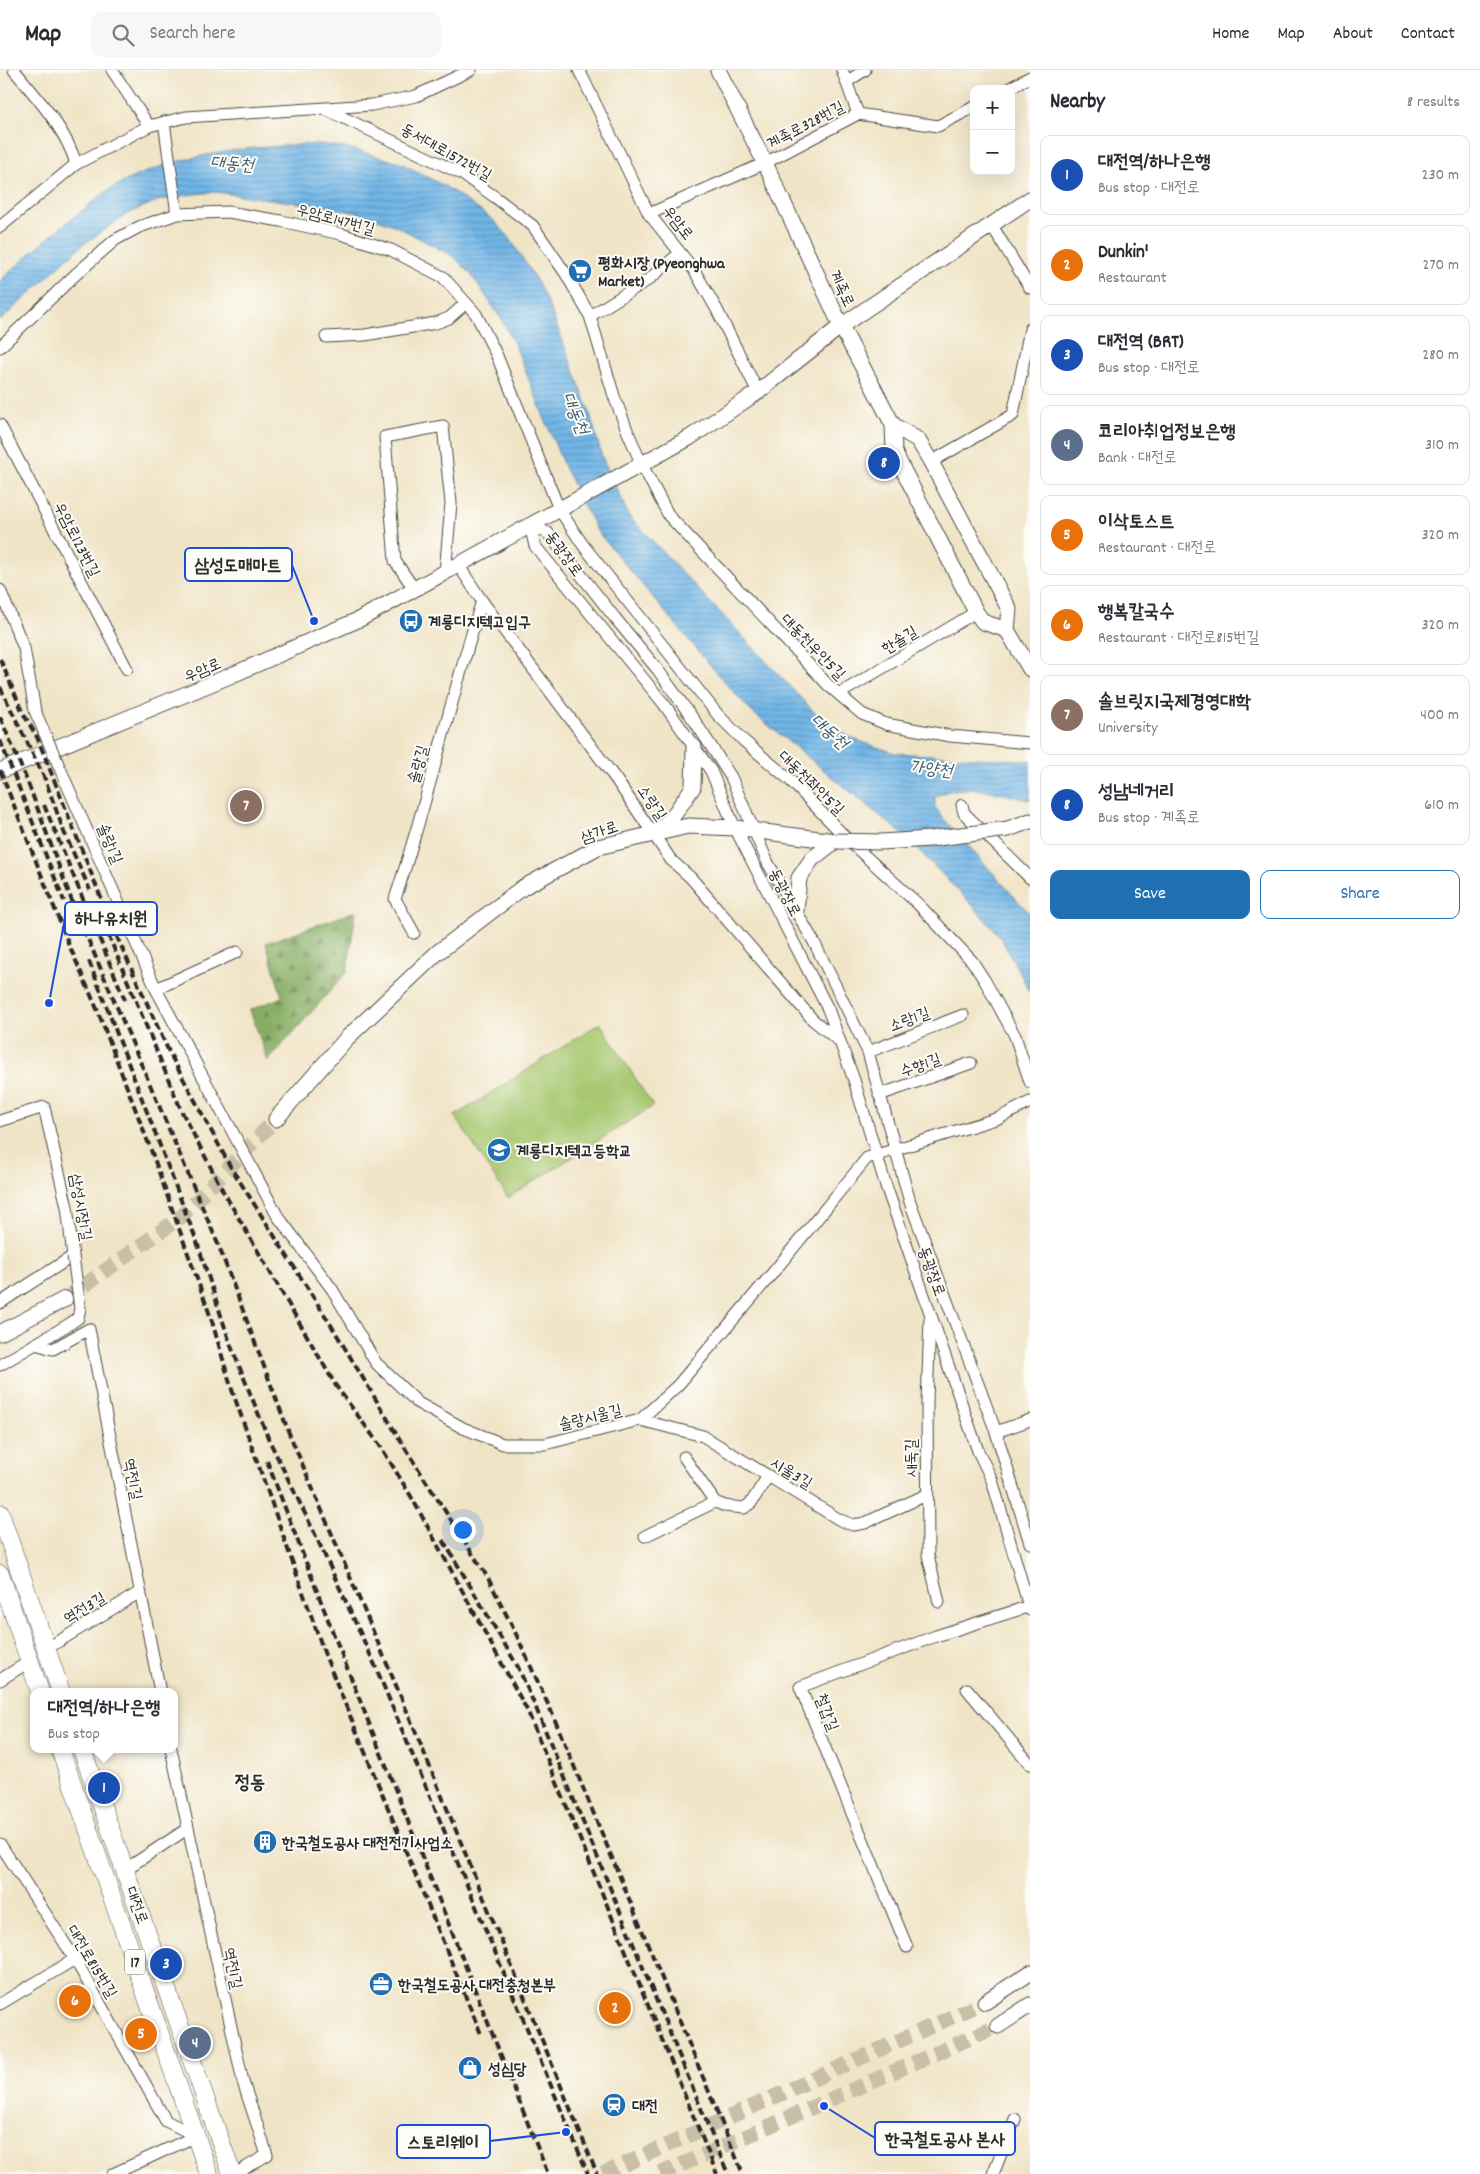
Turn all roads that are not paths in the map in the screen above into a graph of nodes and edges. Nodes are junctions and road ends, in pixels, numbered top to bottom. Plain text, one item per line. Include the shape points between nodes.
1 (14, 70) edge
2 (112, 70) edge
3 (471, 70) edge
4 (579, 70) edge
5 (718, 70) edge
6 (842, 70) edge
7 (865, 70) edge
8 (1030, 77) edge
9 (848, 81) junction
10 (1015, 85) edge
11 (325, 109) junction
12 (970, 109) edge
13 (858, 114) junction
14 (164, 122) junction
15 (149, 126) junction
16 (765, 163) junction
17 (76, 164) junction
18 (1030, 199) edge
19 (177, 214) junction
20 (649, 214) junction
21 (991, 224) junction
22 (0, 227) edge
23 (680, 253) junction
24 (1030, 288) edge
25 (466, 302) junction
26 (590, 316) junction
27 (841, 326) junction
28 (1030, 329) edge
29 (326, 337) dead end
30 (0, 347) edge
31 (758, 392) junction
32 (0, 424) edge
33 (894, 425) junction
34 (931, 462) junction
35 (641, 463) junction
36 (559, 509) junction
37 (530, 526) junction
38 (459, 566) junction
39 (445, 574) junction
40 (0, 590) edge
41 (415, 590) junction
42 (482, 601) junction
43 (976, 612) junction
44 (1008, 630) junction
45 (127, 669) dead end
46 (1030, 669) edge
47 (838, 694) junction
48 (1030, 743) edge
49 (694, 747) junction
50 (0, 771) edge
51 (962, 805) dead end
52 (1030, 821) edge
53 (735, 828) junction
54 (753, 830) junction
55 (654, 833) junction
56 (835, 841) junction
57 (1030, 878) edge
58 (796, 911) junction
59 (414, 933) dead end
60 (237, 952) dead end
61 (156, 989) junction
62 (963, 1015) dead end
63 (839, 1041) junction
64 (868, 1052) junction
65 (971, 1063) dead end
66 (1030, 1082) edge
67 (880, 1095) junction
68 (1030, 1102) edge
69 (276, 1119) tunnel mouth
70 (0, 1121) edge
71 (895, 1150) junction
72 (877, 1154) junction
73 (277, 1215) joint
74 (73, 1256) junction
75 (1, 1298) edge
76 (65, 1299) tunnel mouth
77 (930, 1312) junction
78 (0, 1333) edge
79 (36, 1344) junction
80 (0, 1365) edge
81 (640, 1420) junction
82 (1030, 1420) edge
83 (996, 1432) junction
84 (684, 1457) dead end
85 (768, 1476) junction
86 (926, 1495) junction
87 (715, 1502) junction
88 (0, 1514) edge
89 (645, 1536) dead end
90 (1030, 1543) edge
91 (0, 1574) edge
92 (140, 1592) junction
93 (939, 1602) dead end
94 (1030, 1607) edge
95 (46, 1649) junction
96 (30, 1661) junction
97 (0, 1680) edge
98 (39, 1688) edge
99 (60, 1688) edge
100 (159, 1688) edge
101 (967, 1689) dead end
102 (61, 1753) edge
103 (83, 1753) edge
104 (172, 1753) edge
105 (1030, 1764) edge
106 (188, 1829) junction
107 (0, 1844) edge
108 (126, 1869) junction
109 (907, 1947) dead end
110 (75, 1959) junction
111 (1030, 1973) edge
112 (985, 2002) tunnel mouth
113 (0, 2004) edge
114 (1030, 2005) edge
115 (998, 2026) tunnel mouth
116 (1015, 2120) dead end
117 (196, 2136) junction
118 (113, 2174) edge
119 (209, 2174) edge
120 (233, 2174) edge
121 (993, 2174) edge

1 - 17 street via 50,115 72,151
2 - 15 street
3 - 11 street via 416,96 372,105
4 - 20 street, 우암로
5 - 16 main road, 계족로
6 - 9 street
7 - 9 street
8 - 10 street
9 - 13 street
11 - 14 street via 186,117
11 - 26 street, 동서대로1572번길 via 462,174 532,226 566,274
12 - 13 street, 계족로328번길 via 938,126
13 - 16 street, 계족로328번길
14 - 15 street
14 - 19 street
15 - 17 street
16 - 20 street
16 - 27 main road, 계족로
17 - 22 street
18 - 21 main road, 우암로
19 - 25 street, 우암로147번길 via 228,212 341,234 391,250 443,277
19 - 30 street, 우암로147번길 via 139,227 116,240
20 - 23 street, 우암로
21 - 24 street
21 - 27 main road, 우암로
23 - 26 street via 648,280
23 - 31 street, 우암로 via 716,308
25 - 29 street via 449,318 436,323 365,335
25 - 36 street, 우암로147번길 via 476,314 497,356
26 - 35 street, 동서대로1572번길 via 614,396
27 - 31 main road, 우암로
27 - 33 main road, 계족로
28 - 34 street via 1012,415
31 - 35 main road, 우암로 via 689,438
32 - 45 street, 우암로123번길
33 - 34 main road, 계족로 via 918,440
33 - 43 main road, 계족로 via 894,452
34 - 44 main road, 계족로 via 1009,610
35 - 36 main road, 우암로
35 - 47 street, 대동천우안5길 via 669,516
36 - 37 main road, 우암로
36 - 66 street, 대동천좌안5길 via 583,545 718,715 790,780 972,961 1015,1036
37 - 38 main road, 우암로
37 - 49 street, 동광장로 via 535,546 664,704
37 - 54 street, 동광장로 via 548,533 658,670 730,777
38 - 39 main road, 우암로
38 - 42 street, 소랑길
39 - 41 main road, 우암로
39 - 41 street via 451,503 444,426 385,437 395,561
40 - 61 street, 솔랑1길, bridge via 24,648 35,711
41 - 50 main road, 우암로 via 360,619 232,675
42 - 55 street, 소랑길
42 - 59 street, 솔랑길 via 458,674 395,899
43 - 44 main road, 계족로 via 983,622
43 - 47 street, 한솔길
44 - 46 main road, 계족로
47 - 48 street, 대동천우안5길 via 862,714 886,724 950,736
49 - 53 street, 동광장로 via 711,771
49 - 55 main road via 694,787 671,820
51 - 57 street via 964,813
52 - 56 main road, 삼가로, bridge via 1008,829 930,839
53 - 54 main road, 삼가로
53 - 55 main road, 삼가로 via 688,826
53 - 63 street, 동광장로 via 828,1009
54 - 56 main road, 삼가로
54 - 58 street, 동광장로
55 - 63 street, 소랑길 via 671,860 691,878 813,1020
55 - 69 main road, 삼가로 via 598,847 522,888 437,953 347,1038
56 - 58 main road via 812,859 799,878
58 - 64 street, 동광장로
60 - 61 street
61 - 73 street, 솔랑1길
62 - 64 street, 소랑1길
63 - 72 street, 동광장로
64 - 67 street, 동광장로
65 - 67 street, 수향1길
67 - 71 street, 동광장로
68 - 71 street, 솔랑시울길 via 999,1118
70 - 74 street, 삼성시장1길 via 44,1107 68,1207
71 - 72 street, 솔랑시울길
71 - 83 street, 동광장로 via 910,1202
72 - 77 street, 동광장로 via 884,1183
72 - 81 street, 솔랑시울길 via 867,1158 678,1385
73 - 81 street, 솔랑시울길 via 332,1290 376,1363 418,1403 463,1428 504,1444 544,1444
74 - 75 street, 삼성시장1길
74 - 79 street, bridge via 80,1308 78,1318
76 - 78 main road
77 - 86 street, 새둑길
77 - 94 street, 동광장로 via 978,1450 992,1480
79 - 80 street
79 - 92 street, 역전1길 via 52,1349 89,1329
81 - 85 street, 시울3길 via 703,1436
82 - 83 street
83 - 90 street, 동광장로
84 - 87 street
85 - 86 street, 시울3길 via 853,1525 865,1523
85 - 87 street via 751,1503 744,1508
86 - 93 street, 새둑길 via 928,1556
87 - 89 street
88 - 95 main road
91 - 96 main road
92 - 95 street, 역전3길
92 - 100 street, 역전1길
94 - 109 street, 철갑길 via 936,1636 800,1687
95 - 99 main road
96 - 97 street
96 - 98 main road
101 - 105 street
102 - 117 main road, 대전로 / 17
103 - 108 main road, 대전로 / 17
104 - 106 street, 역전1길
106 - 108 street
106 - 120 street, 역전1길 via 243,2082 267,2155
107 - 110 street, 대전로815번길
108 - 120 main road, 대전로 / 17
110 - 113 street
110 - 117 street, 대전로815번길 via 166,2121
111 - 112 main road
114 - 115 main road
116 - 121 street
117 - 118 street
117 - 119 main road, 대전로 / 17

